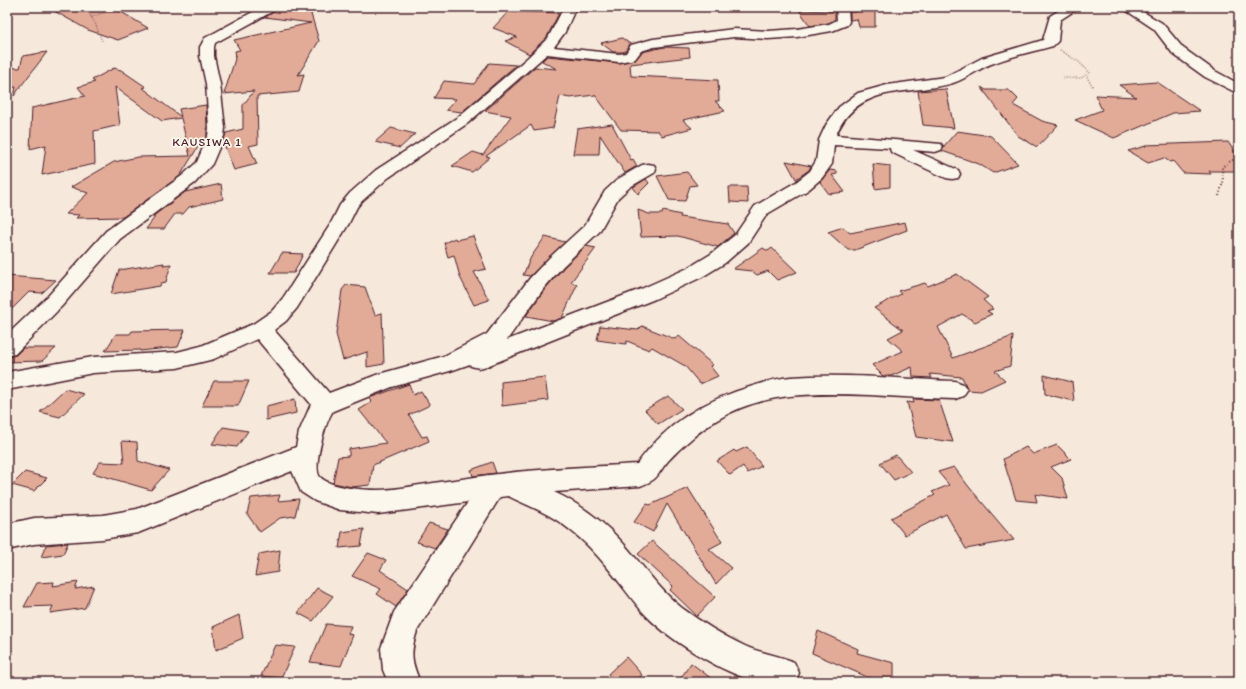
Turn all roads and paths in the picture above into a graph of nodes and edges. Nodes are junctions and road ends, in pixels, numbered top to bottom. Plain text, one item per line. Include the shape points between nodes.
1 (85, 7) edge
2 (120, 7) edge
3 (271, 7) edge
4 (570, 7) edge
5 (842, 7) edge
6 (1074, 7) edge
7 (1127, 7) edge
8 (91, 17) junction
9 (102, 41) dead end
10 (1048, 43) junction
11 (544, 50) junction
12 (1087, 77) junction
13 (1062, 78) dead end
14 (1093, 87) dead end
15 (1239, 90) edge
16 (827, 140) junction
17 (888, 144) junction
18 (935, 147) dead end
19 (1239, 160) edge
20 (648, 169) dead end
21 (952, 174) dead end
22 (1219, 196) dead end
23 (261, 328) junction
24 (7, 348) edge
25 (450, 362) junction
26 (7, 381) edge
27 (955, 390) dead end
28 (325, 404) junction
29 (307, 454) junction
30 (501, 485) junction
31 (7, 537) edge
32 (783, 674) dead end
33 (404, 682) edge

1 - 8 path
2 - 8 path
3 - 24 street via 210,41 207,48 217,128 204,164 189,179 113,235 55,301
4 - 11 street via 559,32
5 - 11 street via 843,22 817,31 768,35 734,34 653,43 636,48 630,56 619,58
6 - 10 street via 1054,19 1051,41
7 - 15 street via 1158,26 1178,51 1210,74
8 - 9 path
10 - 12 path via 1086,68 1090,73
10 - 16 street via 980,63 949,80 906,86 861,97 836,121
11 - 23 street via 463,120 368,185 349,205 290,303 279,316
12 - 13 path
12 - 14 path
16 - 17 street via 858,140
16 - 25 street via 824,165 819,172 757,214 749,229 726,254 648,294 483,359
17 - 18 street
17 - 21 street
19 - 22 path via 1232,160 1222,167 1223,182
20 - 25 street via 624,183 611,195 592,228 537,283 495,340
23 - 26 street via 206,353 176,360 93,365
23 - 28 street
25 - 28 street via 387,380
27 - 30 street via 834,385 790,386 770,390 736,400 693,423 658,454 646,472 640,475
28 - 29 street via 318,413 311,432
29 - 30 street via 305,471 310,484 324,493 340,498 378,502
29 - 31 street via 138,521
30 - 32 street via 562,509 579,520 610,550 653,601 698,638 739,660
30 - 33 street via 405,623 396,648 399,670

